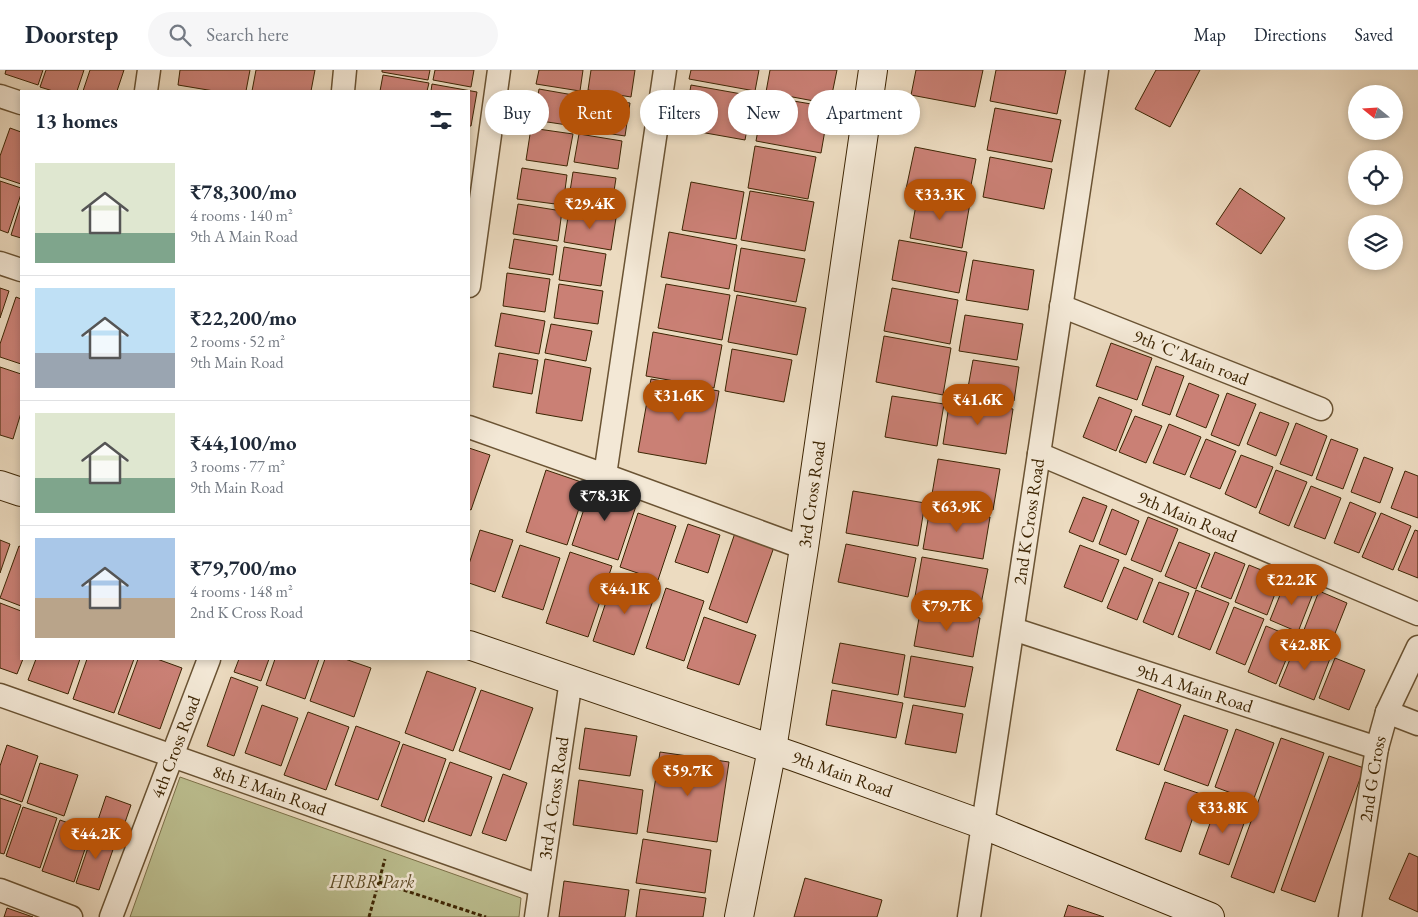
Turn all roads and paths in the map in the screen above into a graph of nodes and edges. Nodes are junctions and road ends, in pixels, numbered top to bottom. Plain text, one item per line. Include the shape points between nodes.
1 (149, 70) edge
2 (345, 70) edge
3 (499, 70) edge
4 (665, 70) edge
5 (873, 70) edge
6 (1097, 70) edge
7 (146, 90) edge
8 (343, 90) edge
9 (0, 96) edge
10 (20, 103) edge
11 (0, 262) edge
12 (20, 270) edge
13 (470, 279) edge
14 (1062, 306) junction
15 (1321, 409) dead end
16 (470, 427) edge
17 (1039, 454) junction
18 (605, 474) junction
19 (0, 485) edge
20 (20, 492) edge
21 (804, 548) junction
22 (1418, 614) edge
23 (1013, 629) junction
24 (470, 645) edge
25 (1418, 647) edge
26 (209, 660) edge
27 (571, 680) junction
28 (0, 695) edge
29 (1387, 712) junction
30 (1418, 724) edge
31 (1376, 748) junction
32 (772, 749) junction
33 (172, 756) junction
34 (984, 825) junction
35 (392, 834) junction
36 (379, 882) junction
37 (540, 886) junction
38 (0, 890) edge
39 (71, 917) edge
40 (111, 917) edge
41 (369, 917) edge
42 (486, 917) edge
43 (536, 917) edge
44 (739, 917) edge
45 (969, 917) edge
46 (1210, 917) edge
47 (1350, 917) edge

1 - 7 street
2 - 8 street
3 - 13 street
4 - 18 street
5 - 21 street, 3rd Cross Road
6 - 14 street, 2nd K Cross Road
9 - 10 street
11 - 12 street
14 - 15 street, 9th 'C' Main road
14 - 17 street, 2nd K Cross Road
16 - 18 street
17 - 22 street, 9th Main Road
17 - 23 street, 2nd K Cross Road
18 - 21 street
19 - 20 street
21 - 32 street, 3rd Cross Road
23 - 31 street, 9th A Main Road
23 - 34 street, 2nd K Cross Road
24 - 27 street, 9th Main Road
25 - 29 street, 2nd G Cross
26 - 33 street, 4th Cross Road
27 - 32 street, 9th Main Road
27 - 37 street, 3rd A Cross Road
28 - 33 street, 8th E Main Road
29 - 30 street
29 - 31 street, 2nd G Cross
31 - 47 street, 2nd G Cross
32 - 34 street, 9th Main Road
32 - 44 street, 3rd Cross Road
33 - 35 street, 8th E Main Road
33 - 40 street, 4th Cross Road
34 - 45 street, 2nd K Cross Road
34 - 46 street, 9th Main Road
35 - 36 path
35 - 37 street, 8th E Main Road
36 - 41 path
36 - 42 path
37 - 43 street, 3rd A Cross Road
38 - 39 street

